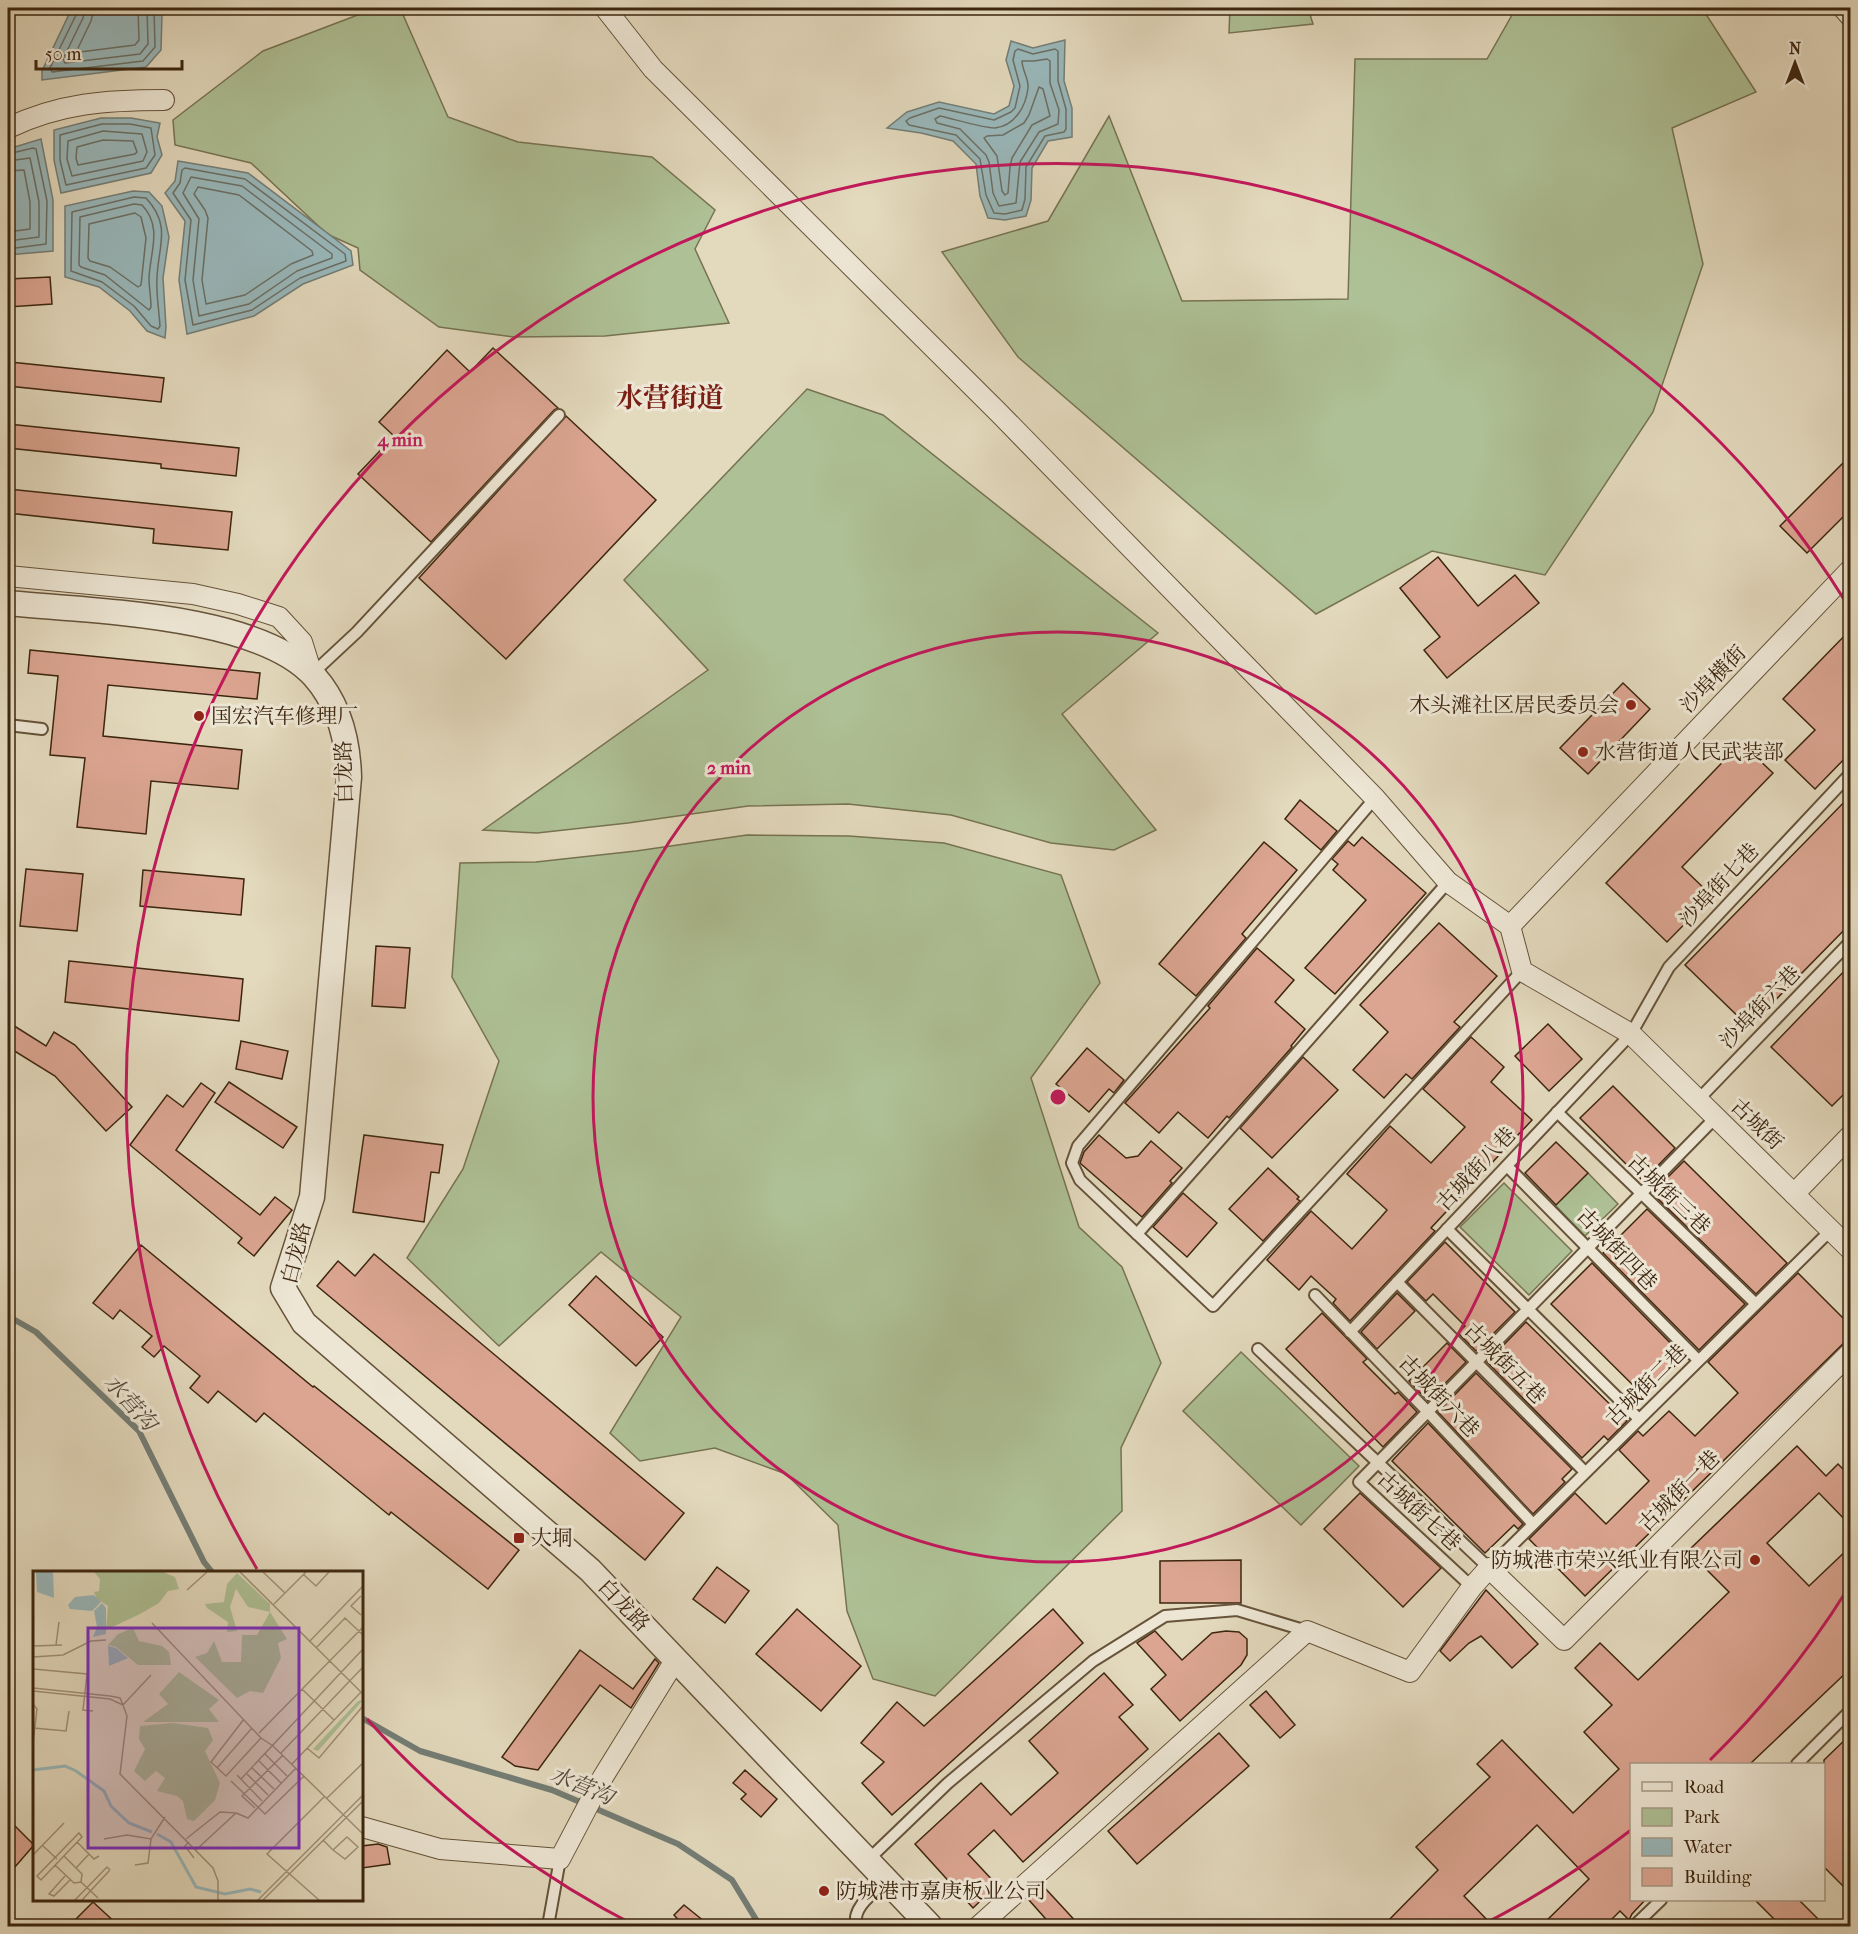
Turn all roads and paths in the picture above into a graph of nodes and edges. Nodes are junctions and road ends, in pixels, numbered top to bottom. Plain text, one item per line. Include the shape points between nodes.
1 (605, 8) edge
2 (1843, 8) edge
3 (1851, 16) edge
4 (164, 100) dead end
5 (8, 128) edge
6 (559, 415) dead end
7 (1851, 570) edge
8 (8, 576) edge
9 (8, 603) edge
10 (312, 674) junction
11 (8, 726) edge
12 (42, 729) dead end
13 (1851, 774) edge
14 (1375, 798) junction
15 (1448, 882) junction
16 (1510, 926) junction
17 (1851, 942) edge
18 (1522, 971) junction
19 (1631, 1034) junction
20 (1698, 1100) junction
21 (1557, 1112) junction
22 (1716, 1117) junction
23 (1851, 1136) edge
24 (1507, 1166) junction
25 (1640, 1194) junction
26 (1794, 1194) junction
27 (1447, 1229) junction
28 (1831, 1230) junction
29 (1137, 1234) junction
30 (1588, 1247) junction
31 (1851, 1249) edge
32 (1397, 1282) junction
33 (1315, 1296) dead end
34 (1755, 1304) junction
35 (1528, 1308) junction
36 (1350, 1332) junction
37 (1258, 1349) dead end
38 (1851, 1353) edge
39 (1698, 1360) junction
40 (1476, 1362) junction
41 (1427, 1411) junction
42 (1639, 1419) junction
43 (1377, 1462) junction
44 (1585, 1472) junction
45 (1533, 1524) junction
46 (1489, 1568) junction
47 (1472, 1587) junction
48 (1307, 1631) junction
49 (676, 1659) junction
50 (1851, 1711) edge
51 (1798, 1763) edge
52 (363, 1827) edge
53 (560, 1859) junction
54 (867, 1860) junction
55 (888, 1881) junction
56 (1659, 1901) edge
57 (548, 1926) edge
58 (857, 1926) edge
59 (930, 1926) edge
60 (979, 1926) edge
61 (1634, 1926) edge

1 - 14 street via 653,69 999,413
2 - 3 street
4 - 5 street via 114,100 57,108
6 - 10 lane via 357,632
7 - 16 street, 沙埠横街
8 - 10 street via 193,594 279,617 302,642
9 - 10 street, 白龙路 via 193,622 264,643 292,657
10 - 49 street, 白龙路 via 333,703 340,721 349,758 349,777 312,1197 283,1288 304,1323 590,1570
11 - 12 lane
13 - 19 lane, 沙埠街七巷 via 1669,967
14 - 15 street
14 - 29 lane via 1078,1146 1072,1163 1080,1180
15 - 16 street
15 - 29 lane
16 - 18 street
17 - 20 lane, 沙埠街六巷
18 - 19 street, 古城街
18 - 29 lane via 1213,1306
19 - 20 street, 古城街
19 - 21 lane, 古城街八巷
20 - 22 street, 古城街
21 - 24 lane, 古城街八巷
21 - 25 lane, 古城街三巷
22 - 25 lane
22 - 26 street, 古城街
23 - 26 street
24 - 27 lane, 古城街八巷
24 - 30 lane, 古城街四巷
25 - 30 lane
25 - 34 lane, 古城街三巷
26 - 28 street, 古城街
27 - 32 lane, 古城街八巷
27 - 35 lane
28 - 31 street, 古城街
28 - 34 lane, 古城街二巷
30 - 35 lane
30 - 39 lane, 古城街四巷
32 - 36 lane, 古城街八巷
32 - 40 lane, 古城街五巷
33 - 36 lane, 古城街六巷
34 - 39 lane, 古城街二巷
35 - 40 lane
35 - 42 lane
36 - 41 lane, 古城街六巷
37 - 43 lane, 古城街七巷
38 - 46 street, 古城街一巷 via 1564,1640
39 - 42 lane, 古城街二巷
40 - 41 lane
40 - 44 lane, 古城街五巷
41 - 43 lane
41 - 45 lane, 古城街六巷
42 - 44 lane, 古城街二巷
43 - 46 lane, 古城街七巷
43 - 47 lane, 古城街七巷 via 1359,1482
44 - 45 lane, 古城街二巷
45 - 46 lane, 古城街二巷
46 - 47 street
47 - 48 street via 1410,1672
48 - 54 lane via 1237,1610 1165,1616 1093,1661 948,1782
48 - 60 street
49 - 53 street via 603,1777
49 - 54 street, 白龙路
50 - 51 lane
52 - 53 street via 441,1849
53 - 57 lane
54 - 55 street, 白龙路
55 - 58 lane via 859,1906
55 - 59 street, 白龙路
56 - 61 lane

